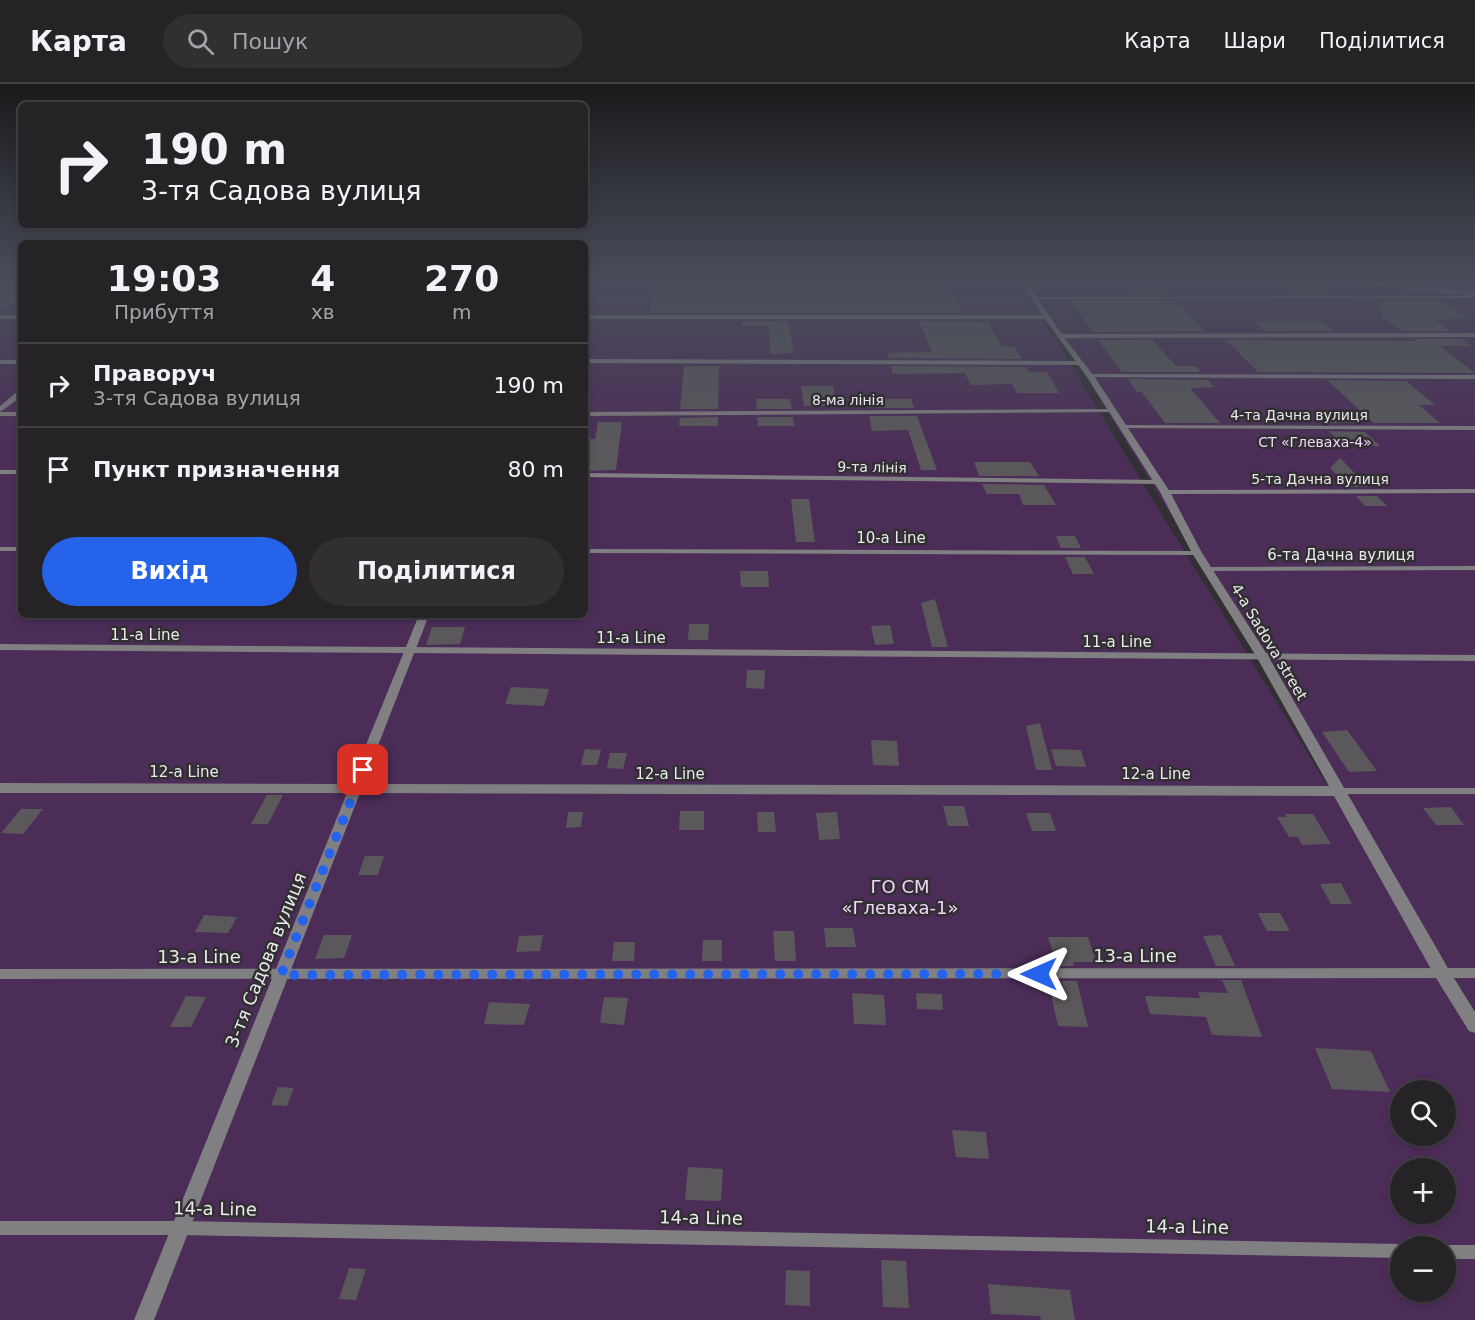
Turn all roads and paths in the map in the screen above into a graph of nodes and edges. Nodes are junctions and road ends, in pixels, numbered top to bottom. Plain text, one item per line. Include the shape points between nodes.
1 (1062, 340) edge
2 (588, 361) edge
3 (0, 362) edge
4 (18, 362) edge
5 (1081, 363) junction
6 (1090, 376) junction
7 (1475, 377) edge
8 (18, 396) edge
9 (1111, 410) junction
10 (0, 412) edge
11 (18, 414) edge
12 (588, 414) edge
13 (1123, 427) junction
14 (1475, 428) edge
15 (0, 472) edge
16 (18, 472) edge
17 (588, 475) edge
18 (1162, 487) junction
19 (1475, 491) edge
20 (0, 549) edge
21 (18, 549) edge
22 (588, 551) edge
23 (1197, 553) junction
24 (1475, 568) edge
25 (1207, 569) junction
26 (423, 618) edge
27 (0, 647) edge
28 (410, 650) junction
29 (1262, 656) junction
30 (1475, 658) edge
31 (0, 788) edge
32 (355, 789) junction
33 (1340, 791) junction
34 (1475, 791) edge
35 (1442, 973) junction
36 (1475, 973) edge
37 (0, 974) edge
38 (281, 975) junction
39 (1475, 1026) edge
40 (0, 1228) edge
41 (181, 1228) junction
42 (1390, 1251) edge
43 (1456, 1252) edge
44 (1475, 1252) edge
45 (144, 1320) edge

1 - 5 street, 4-a Sadova street
2 - 5 lane
3 - 4 lane
5 - 6 street, 4-a Sadova street
6 - 7 lane
6 - 9 street, 4-a Sadova street
8 - 10 street
9 - 12 lane, 8-ма лінія
9 - 13 street, 4-a Sadova street
10 - 11 lane
13 - 14 lane, 4-та Дачна вулиця
13 - 18 street, 4-a Sadova street
15 - 16 lane
17 - 18 lane, 9-та лінія
18 - 19 lane, 5-та Дачна вулиця
18 - 23 street, 4-a Sadova street
20 - 21 lane
22 - 23 lane, 10-a Line
23 - 25 street, 4-a Sadova street
24 - 25 lane, 6-та Дачна вулиця
25 - 29 street, 4-a Sadova street
26 - 28 street, 3-тя Садова вулиця
27 - 28 lane, 11-a Line
28 - 29 lane, 11-a Line
28 - 32 street, 3-тя Садова вулиця
29 - 30 lane, 11-a Line
29 - 33 street, 4-a Sadova street
31 - 32 street, 12-a Line
32 - 33 street, 12-a Line
32 - 38 street, 3-тя Садова вулиця
33 - 34 lane
33 - 35 street, 4-a Sadova street
35 - 36 lane, 13-a Line
35 - 38 lane, 13-a Line
35 - 39 street, 4-a Sadova street
37 - 38 lane, 13-a Line
38 - 41 street, 3-тя Садова вулиця
40 - 41 lane, 14-a Line
41 - 42 lane, 14-a Line
41 - 45 street, 3-тя Садова вулиця
43 - 44 lane

